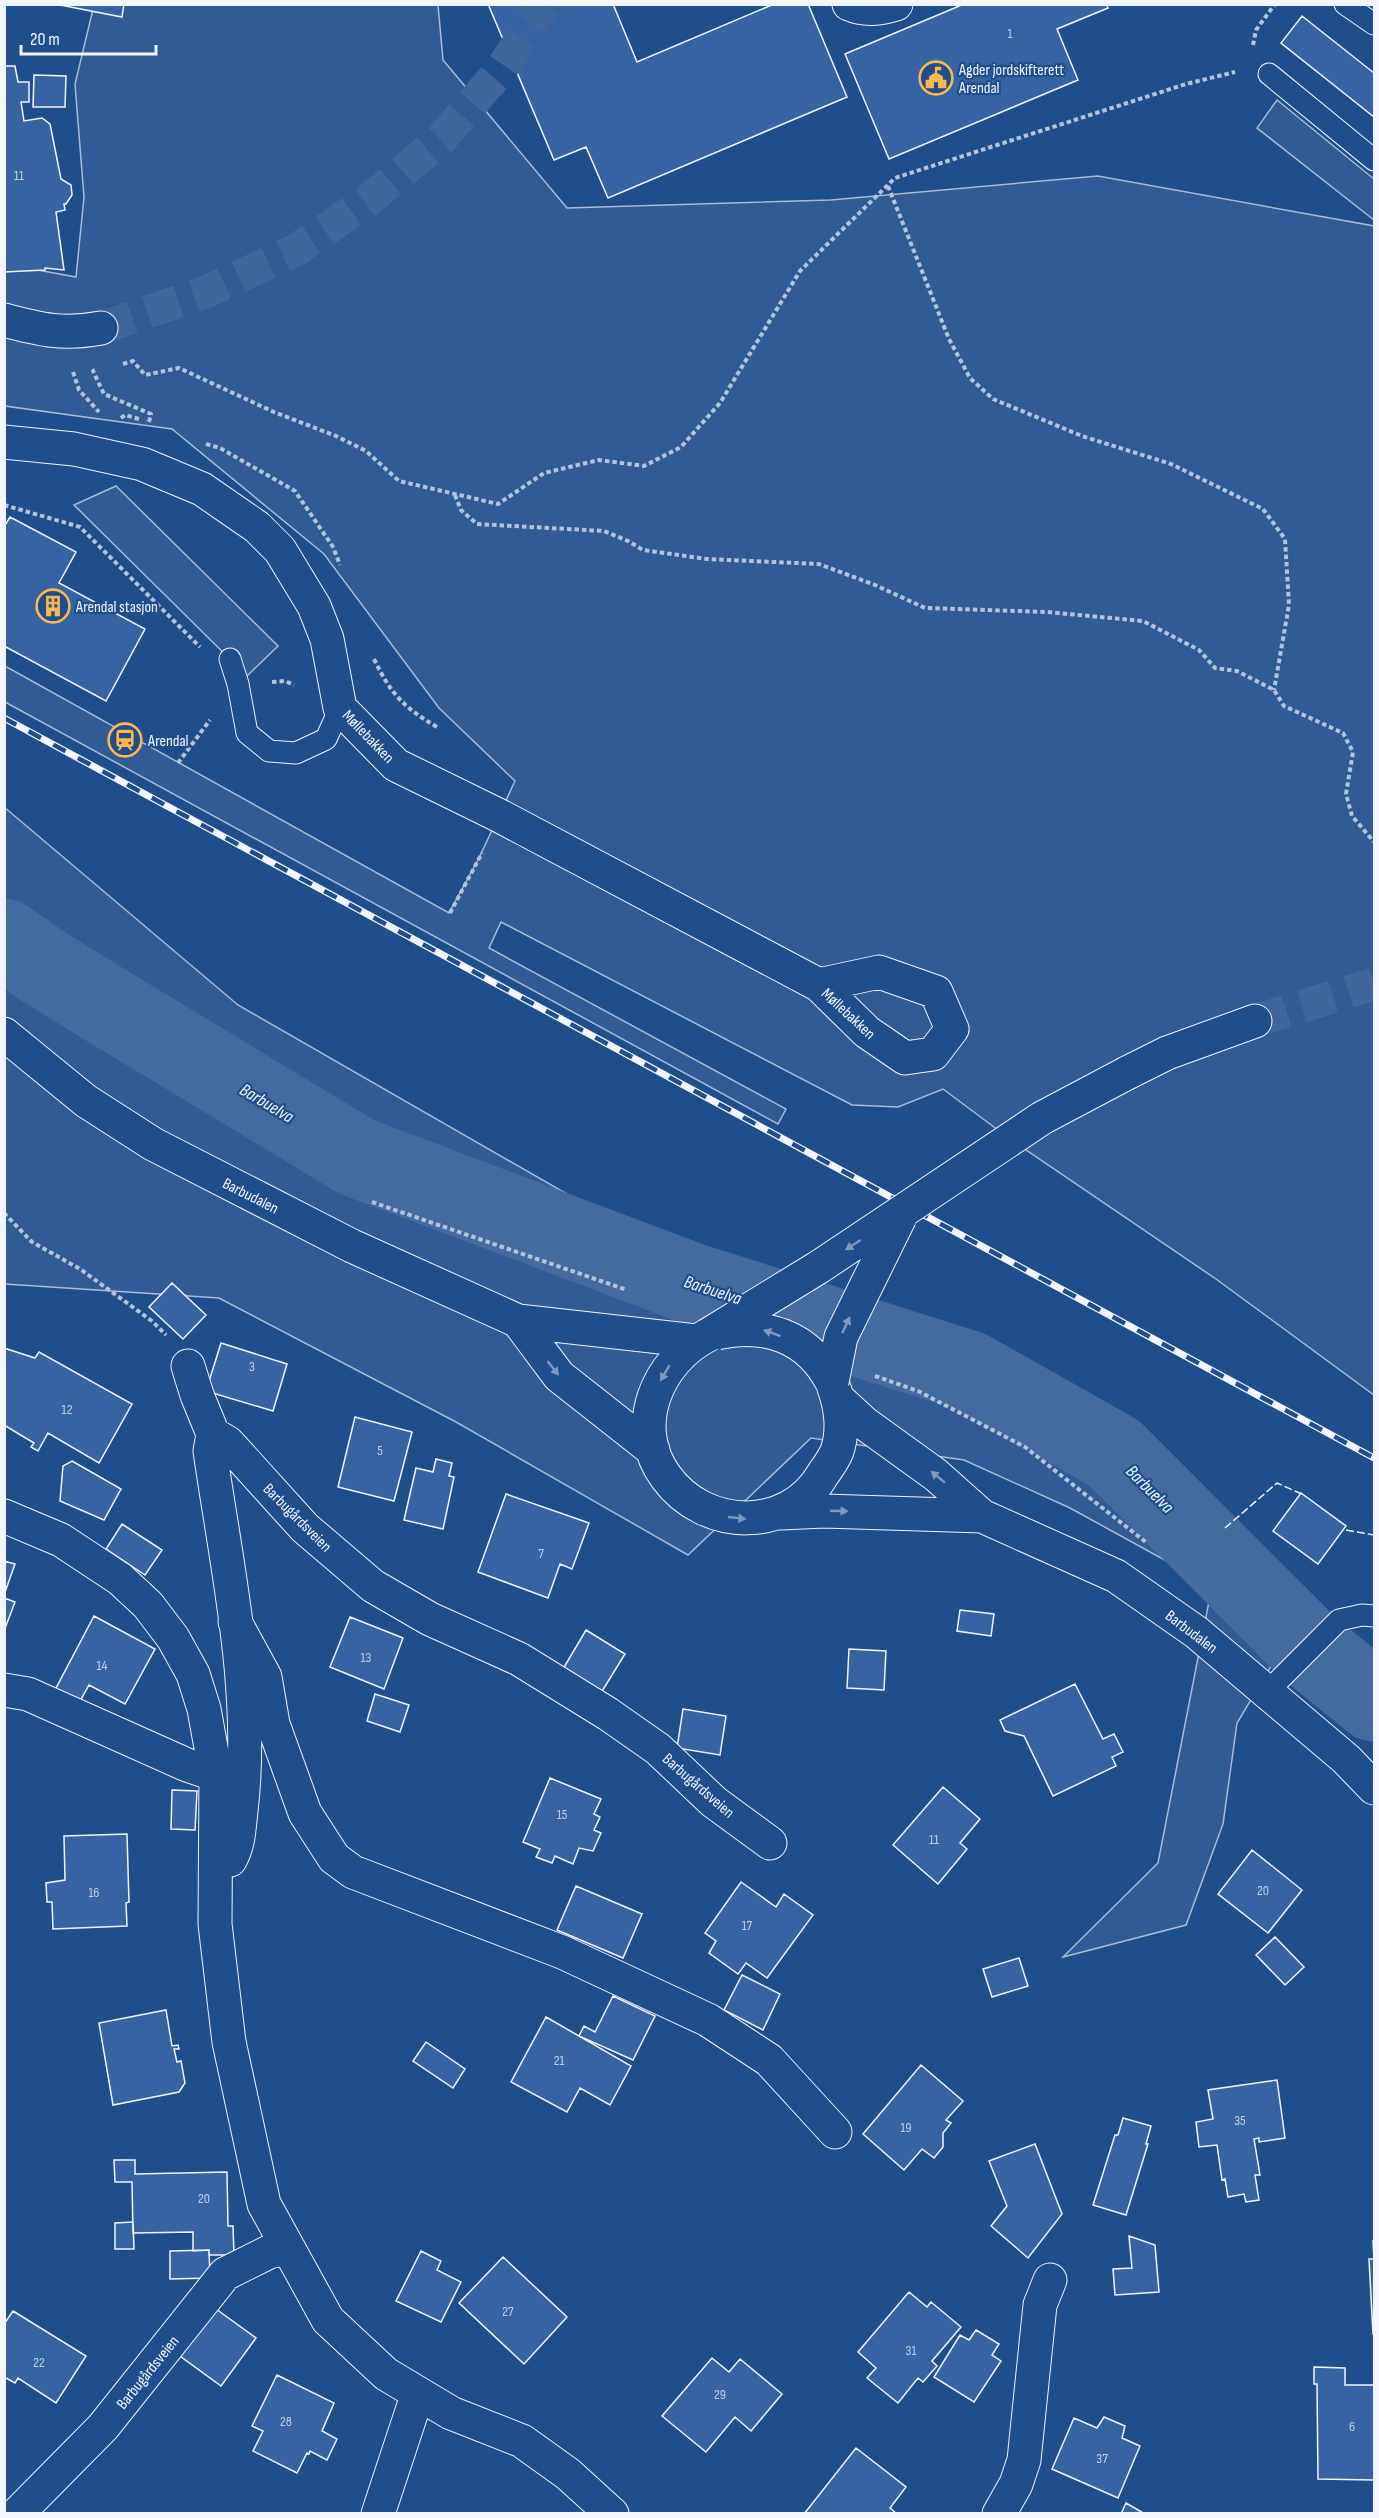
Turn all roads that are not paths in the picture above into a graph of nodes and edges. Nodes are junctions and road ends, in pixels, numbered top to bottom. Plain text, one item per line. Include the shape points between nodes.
1 (849, 4) edge
2 (896, 4) edge
3 (1345, 4) edge
4 (1374, 24) edge
5 (1269, 74) dead end
6 (1374, 160) edge
7 (4, 320) edge
8 (101, 328) tunnel mouth
9 (4, 442) edge
10 (230, 659) dead end
11 (340, 708) junction
12 (819, 984) dead end
13 (1256, 1021) tunnel mouth
14 (4, 1034) edge
15 (902, 1213) junction
16 (518, 1322) junction
17 (702, 1338) junction
18 (188, 1366) road end
19 (835, 1391) junction
20 (213, 1434) junction
21 (653, 1450) junction
22 (781, 1513) junction
23 (4, 1516) edge
24 (982, 1516) junction
25 (1374, 1616) edge
26 (235, 1622) junction
27 (4, 1690) edge
28 (1267, 1692) junction
29 (216, 1775) junction
30 (1374, 1788) edge
31 (770, 1843) dead end
32 (216, 1883) junction
33 (835, 2132) dead end
34 (286, 2247) junction
35 (1050, 2280) dead end
36 (421, 2394) junction
37 (17, 2514) edge
38 (378, 2514) edge
39 (612, 2514) edge
40 (999, 2514) edge

1 - 2 street via 877,10
3 - 4 lane
5 - 6 lane
7 - 8 street via 45,332
9 - 11 street, Møllebakken via 74,448 142,464 202,489 257,526 280,550 314,606 327,639
10 - 11 lane via 247,733 269,751 296,753 326,740
11 - 12 street, Møllebakken via 396,765
13 - 15 street, bridge via 1167,1053 1042,1118
14 - 16 street, Barbudalen via 86,1101 153,1144 352,1246
15 -> 17 street, bridge
19 -> 15 street, bridge via 841,1337
16 - 17 street, Barbudalen
16 -> 21 street, Barbudalen via 559,1376
19 -> 17 street, bridge via 826,1371 804,1347 768,1330 739,1328
17 -> 21 street via 668,1366 654,1395 649,1424
18 - 20 street
19 - 22 street via 841,1418 837,1451 814,1490
24 -> 19 street, Barbudalen via 936,1475 864,1424
20 - 26 street via 210,1451
20 - 31 street, Barbugårdsveien via 228,1443 305,1528 373,1586 430,1618 519,1659 608,1714 658,1749 714,1802
21 -> 22 street via 665,1477 687,1500 729,1518 750,1519
22 -> 24 street, Barbudalen
23 - 29 street via 61,1540 120,1579 148,1605 193,1674
24 - 28 street, Barbudalen via 1116,1576 1196,1632
25 - 28 lane via 1339,1620
26 - 32 street via 246,1737 243,1793 236,1850
26 - 33 street via 265,1677 273,1724 305,1813 334,1858 353,1872 562,1952 708,2020 769,2060
27 - 29 street via 28,1694
28 - 30 street, Barbudalen
29 - 32 street
32 - 34 street via 216,1924 229,2042 264,2204
34 - 36 street via 328,2320 386,2373
34 - 37 street, Barbugårdsveien via 225,2274 103,2427
35 - 40 street via 1040,2305 1024,2460
36 - 38 street
36 - 39 street via 451,2413 522,2441 568,2474

